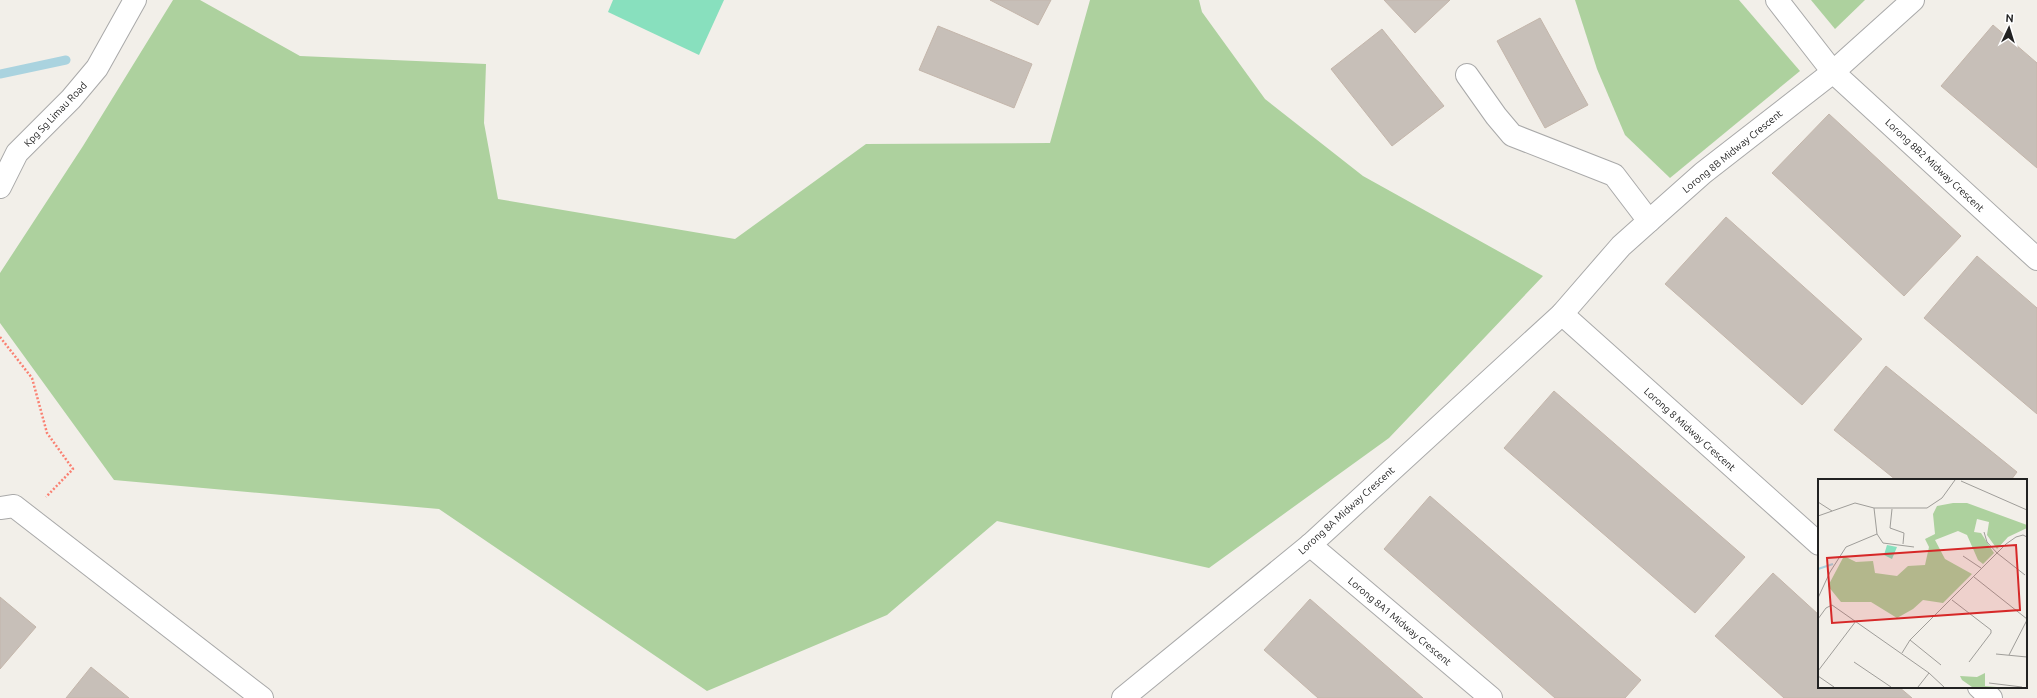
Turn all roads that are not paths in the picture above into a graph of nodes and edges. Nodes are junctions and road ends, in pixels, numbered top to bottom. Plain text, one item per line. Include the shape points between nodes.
1 (135, 0) edge
2 (1777, 0) edge
3 (1913, 0) edge
4 (1833, 72) junction
5 (1467, 75) dead end
6 (0, 187) edge
7 (1649, 220) junction
8 (2037, 259) edge
9 (1562, 314) junction
10 (0, 508) edge
11 (1818, 543) edge
12 (1310, 544) junction
13 (1980, 688) edge
14 (257, 696) edge
15 (1123, 698) edge
16 (1491, 698) edge
17 (1991, 698) edge

1 - 6 street, Kpg Sg Limau Road via 97,68 72,99 17,153
2 - 4 street, Lorong 8B2 Midway Crescent
3 - 4 street, Lorong 8B Midway Crescent
4 - 7 street, Lorong 8B Midway Crescent via 1703,173
4 - 8 street, Lorong 8B2 Midway Crescent
5 - 7 street via 1512,135 1614,175
7 - 9 street, Lorong 8B Midway Crescent via 1621,246
9 - 11 street, Lorong 8 Midway Crescent
9 - 12 street, Lorong 8A Midway Crescent
10 - 14 street via 14,506
12 - 15 street, Lorong 8A Midway Crescent
12 - 16 street, Lorong 8A1 Midway Crescent
13 - 17 street

